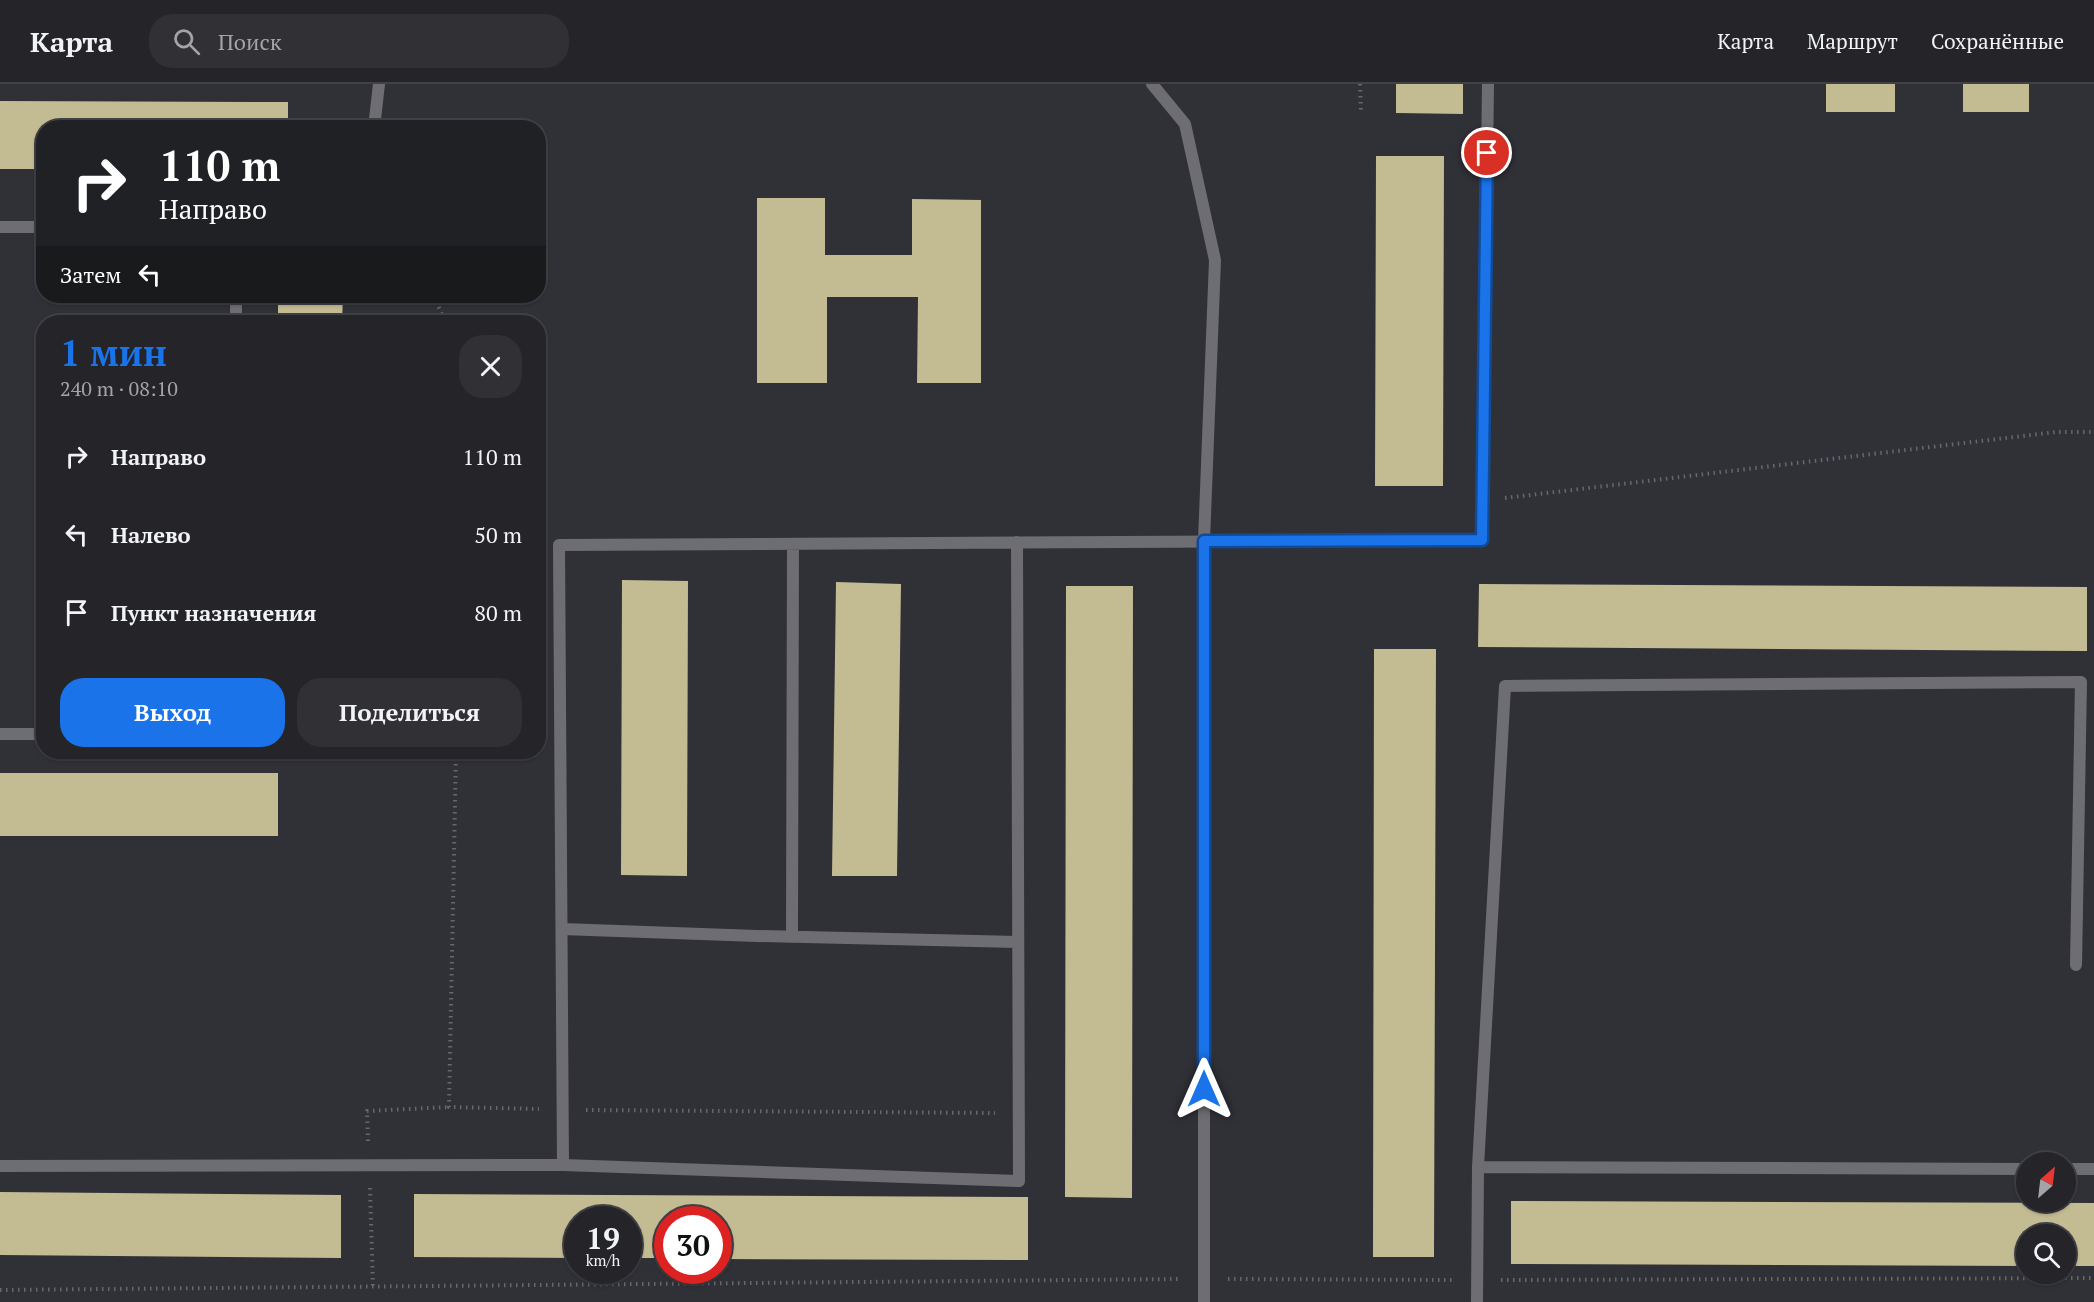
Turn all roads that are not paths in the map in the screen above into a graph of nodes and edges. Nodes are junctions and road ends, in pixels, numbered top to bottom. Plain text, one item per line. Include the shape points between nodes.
1 (379, 84) edge
2 (1152, 84) edge
3 (1488, 84) edge
4 (375, 120) edge
5 (0, 227) edge
6 (36, 227) edge
7 (1204, 541) junction
8 (1017, 542) junction
9 (793, 544) junction
10 (0, 734) edge
11 (36, 734) edge
12 (562, 929) junction
13 (792, 937) junction
14 (1018, 942) junction
15 (2076, 965) dead end
16 (563, 1165) junction
17 (0, 1166) edge
18 (1478, 1167) junction
19 (2016, 1169) edge
20 (2076, 1169) edge
21 (2094, 1169) edge
22 (1204, 1302) edge
23 (1477, 1302) edge

1 - 4 street
2 - 7 street via 1185,124 1215,260
3 - 7 street via 1482,540
5 - 6 street
7 - 8 street
7 - 22 street
8 - 9 street
8 - 14 street
9 - 12 street via 559,545
9 - 13 street
10 - 11 street
12 - 13 street
12 - 16 street
13 - 14 street
14 - 16 street via 1019,1181
15 - 18 street via 2080,682 1505,686
16 - 17 street
18 - 19 street
18 - 23 street
20 - 21 street

